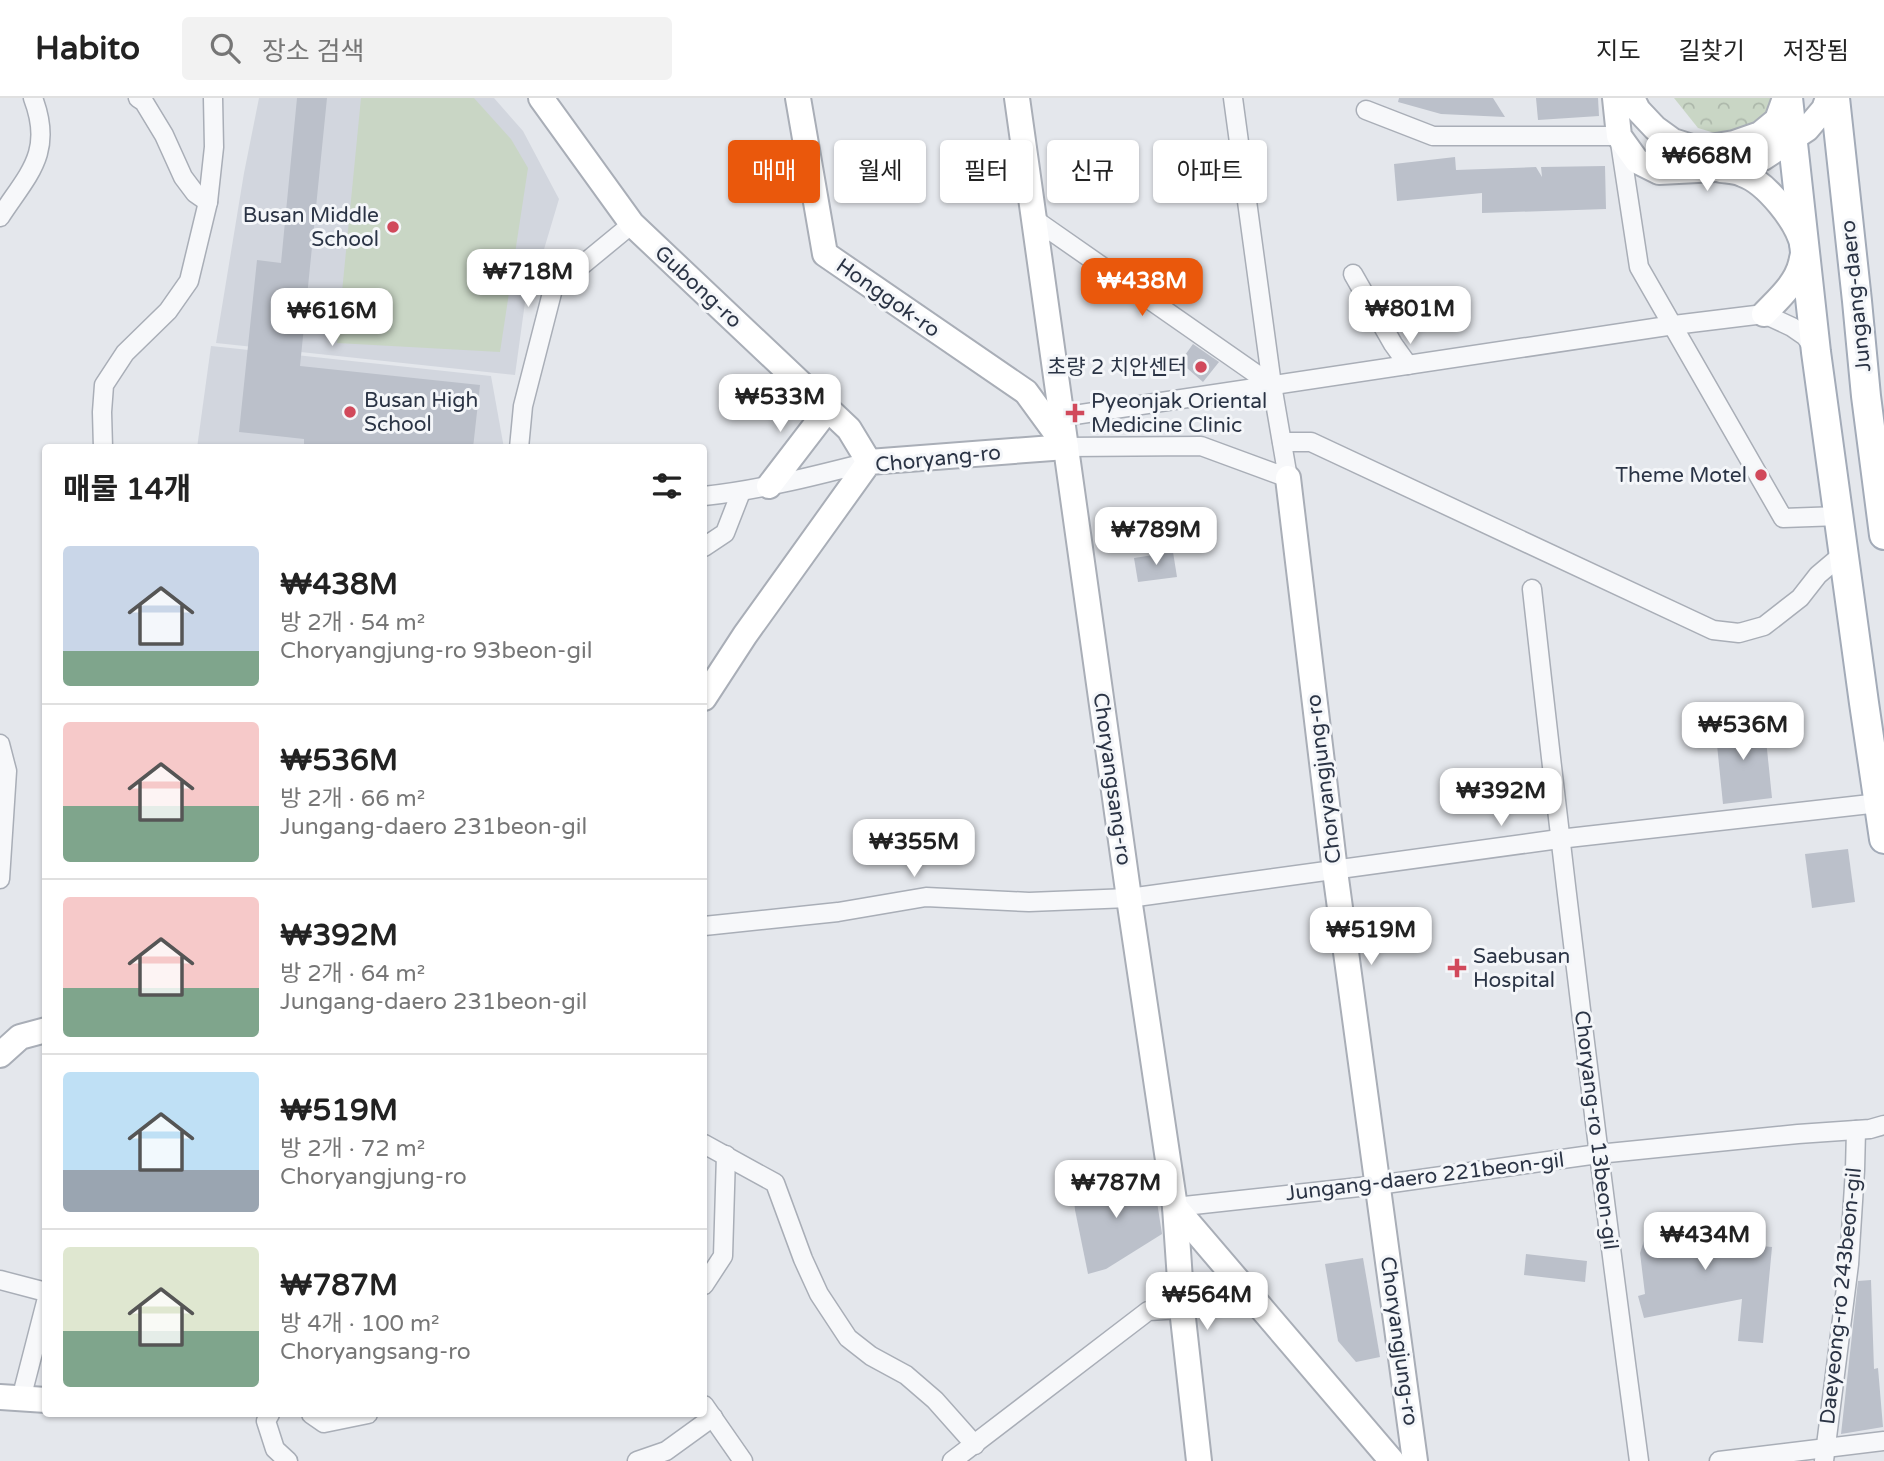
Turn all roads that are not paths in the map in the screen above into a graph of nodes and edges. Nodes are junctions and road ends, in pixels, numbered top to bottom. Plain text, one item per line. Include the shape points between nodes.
1 (33, 98) edge
2 (138, 98) edge
3 (213, 98) edge
4 (541, 98) edge
5 (798, 98) edge
6 (1017, 98) edge
7 (1233, 98) edge
8 (1615, 98) edge
9 (1632, 98) edge
10 (1787, 98) edge
11 (1828, 98) edge
12 (1835, 98) edge
13 (1366, 110) dead end
14 (1619, 136) junction
15 (1793, 139) junction
16 (1717, 170) junction
17 (208, 202) junction
18 (0, 217) edge
19 (1034, 219) junction
20 (632, 225) junction
21 (1803, 248) junction
22 (1353, 274) dead end
23 (1764, 314) junction
24 (1674, 325) junction
25 (1816, 352) junction
26 (1408, 365) junction
27 (1272, 385) junction
28 (1875, 394) edge
29 (828, 409) junction
30 (1061, 416) junction
31 (1282, 442) junction
32 (103, 444) edge
33 (519, 444) edge
34 (1066, 447) junction
35 (869, 462) junction
36 (1289, 478) junction
37 (769, 486) junction
38 (741, 492) junction
39 (707, 496) edge
40 (1839, 516) junction
41 (1884, 535) edge
42 (707, 545) edge
43 (1844, 553) junction
44 (1532, 589) dead end
45 (707, 693) edge
46 (0, 744) edge
47 (1879, 803) junction
48 (1559, 839) junction
49 (1884, 839) edge
50 (1335, 871) junction
51 (0, 878) edge
52 (1129, 898) junction
53 (707, 926) edge
54 (42, 1031) edge
55 (0, 1055) edge
56 (1884, 1125) edge
57 (1856, 1130) junction
58 (707, 1146) edge
59 (1598, 1154) junction
60 (726, 1155) junction
61 (1378, 1185) junction
62 (1175, 1207) junction
63 (0, 1280) edge
64 (707, 1280) edge
65 (42, 1291) edge
66 (1182, 1310) junction
67 (42, 1318) edge
68 (22, 1399) edge
69 (708, 1411) edge
70 (268, 1417) edge
71 (315, 1417) edge
72 (353, 1417) edge
73 (702, 1417) edge
74 (1884, 1441) edge
75 (975, 1445) junction
76 (1824, 1455) edge
77 (288, 1461) edge
78 (637, 1461) edge
79 (743, 1461) edge
80 (952, 1461) edge
81 (1199, 1461) edge
82 (1392, 1461) edge
83 (1415, 1461) edge
84 (1639, 1461) edge
85 (1719, 1461) edge

1 - 18 street via 42,138 37,159
2 - 17 street via 183,177
3 - 17 street
4 - 20 street, Gubong-ro
5 - 34 street, Honggok-ro via 825,254 1026,393
6 - 19 street, Choryangsang-ro
7 - 27 street, Choryangjung-ro
8 - 14 street
9 - 10 street via 1655,128 1673,141 1698,149 1734,144 1760,134 1777,120
10 - 15 main road
11 - 15 street via 1807,129
12 - 28 main road, Jungang-daero
13 - 14 street via 1433,136
14 - 16 street via 1637,161 1659,172
14 - 24 street via 1639,267
15 - 16 street via 1763,158
15 - 21 main road
16 - 21 street via 1742,173 1761,185 1779,203
17 - 32 street via 189,281 168,311 125,353 104,385
19 - 27 street
19 - 30 street, Choryangsang-ro
20 - 29 street, Gubong-ro
20 - 33 street via 553,289 523,406
21 - 23 street via 1794,280
21 - 25 main road
22 - 26 street
23 - 24 street
23 - 25 street via 1805,336
24 - 26 street
24 - 40 street via 1783,518
25 - 40 main road
26 - 27 street
27 - 30 street
27 - 31 street, Choryangjung-ro
28 - 41 main road, Jungang-daero
29 - 35 street, Gubong-ro via 849,429
29 - 37 street
30 - 34 street, Choryangsang-ro
31 - 36 street, Choryangjung-ro
31 - 43 street via 1311,442 1713,630 1739,633 1764,626 1800,598
34 - 35 street, Choryang-ro
34 - 36 street, Choryang-ro via 1201,446
34 - 52 street, Choryangsang-ro
35 - 37 street
35 - 45 street, Choryang-ro
36 - 50 street, Choryangjung-ro
37 - 38 street
38 - 39 street
38 - 42 street via 724,533
40 - 43 main road
43 - 47 main road
44 - 48 street, Choryang-ro 13beon-gil
46 - 51 street via 7,771
47 - 48 street
47 - 49 main road
48 - 50 street
48 - 59 street, Choryang-ro 13beon-gil
50 - 52 street
50 - 61 street, Choryangjung-ro
52 - 53 street via 1029,902 926,897
52 - 62 street, Choryangsang-ro
54 - 55 street via 20,1037
56 - 57 street, Jungang-daero 221beon-gil
57 - 59 street, Jungang-daero 221beon-gil
57 - 76 street, Daeyeong-ro 243beon-gil via 1849,1264
58 - 60 street
59 - 61 street, Jungang-daero 221beon-gil
59 - 84 street, Choryang-ro 13beon-gil
60 - 64 street via 723,1256
60 - 75 street via 775,1183 818,1294 848,1338 916,1383
61 - 62 street, Jungang-daero 221beon-gil
61 - 83 street, Choryangjung-ro
62 - 66 street, Choryangsang-ro
62 - 82 street
63 - 65 street
66 - 75 street via 1148,1311
66 - 81 street, Choryangsang-ro
67 - 68 street
69 - 79 street
70 - 77 street via 275,1449
71 - 72 street via 324,1423
73 - 78 street via 666,1451
74 - 76 street
75 - 80 street
76 - 85 street

